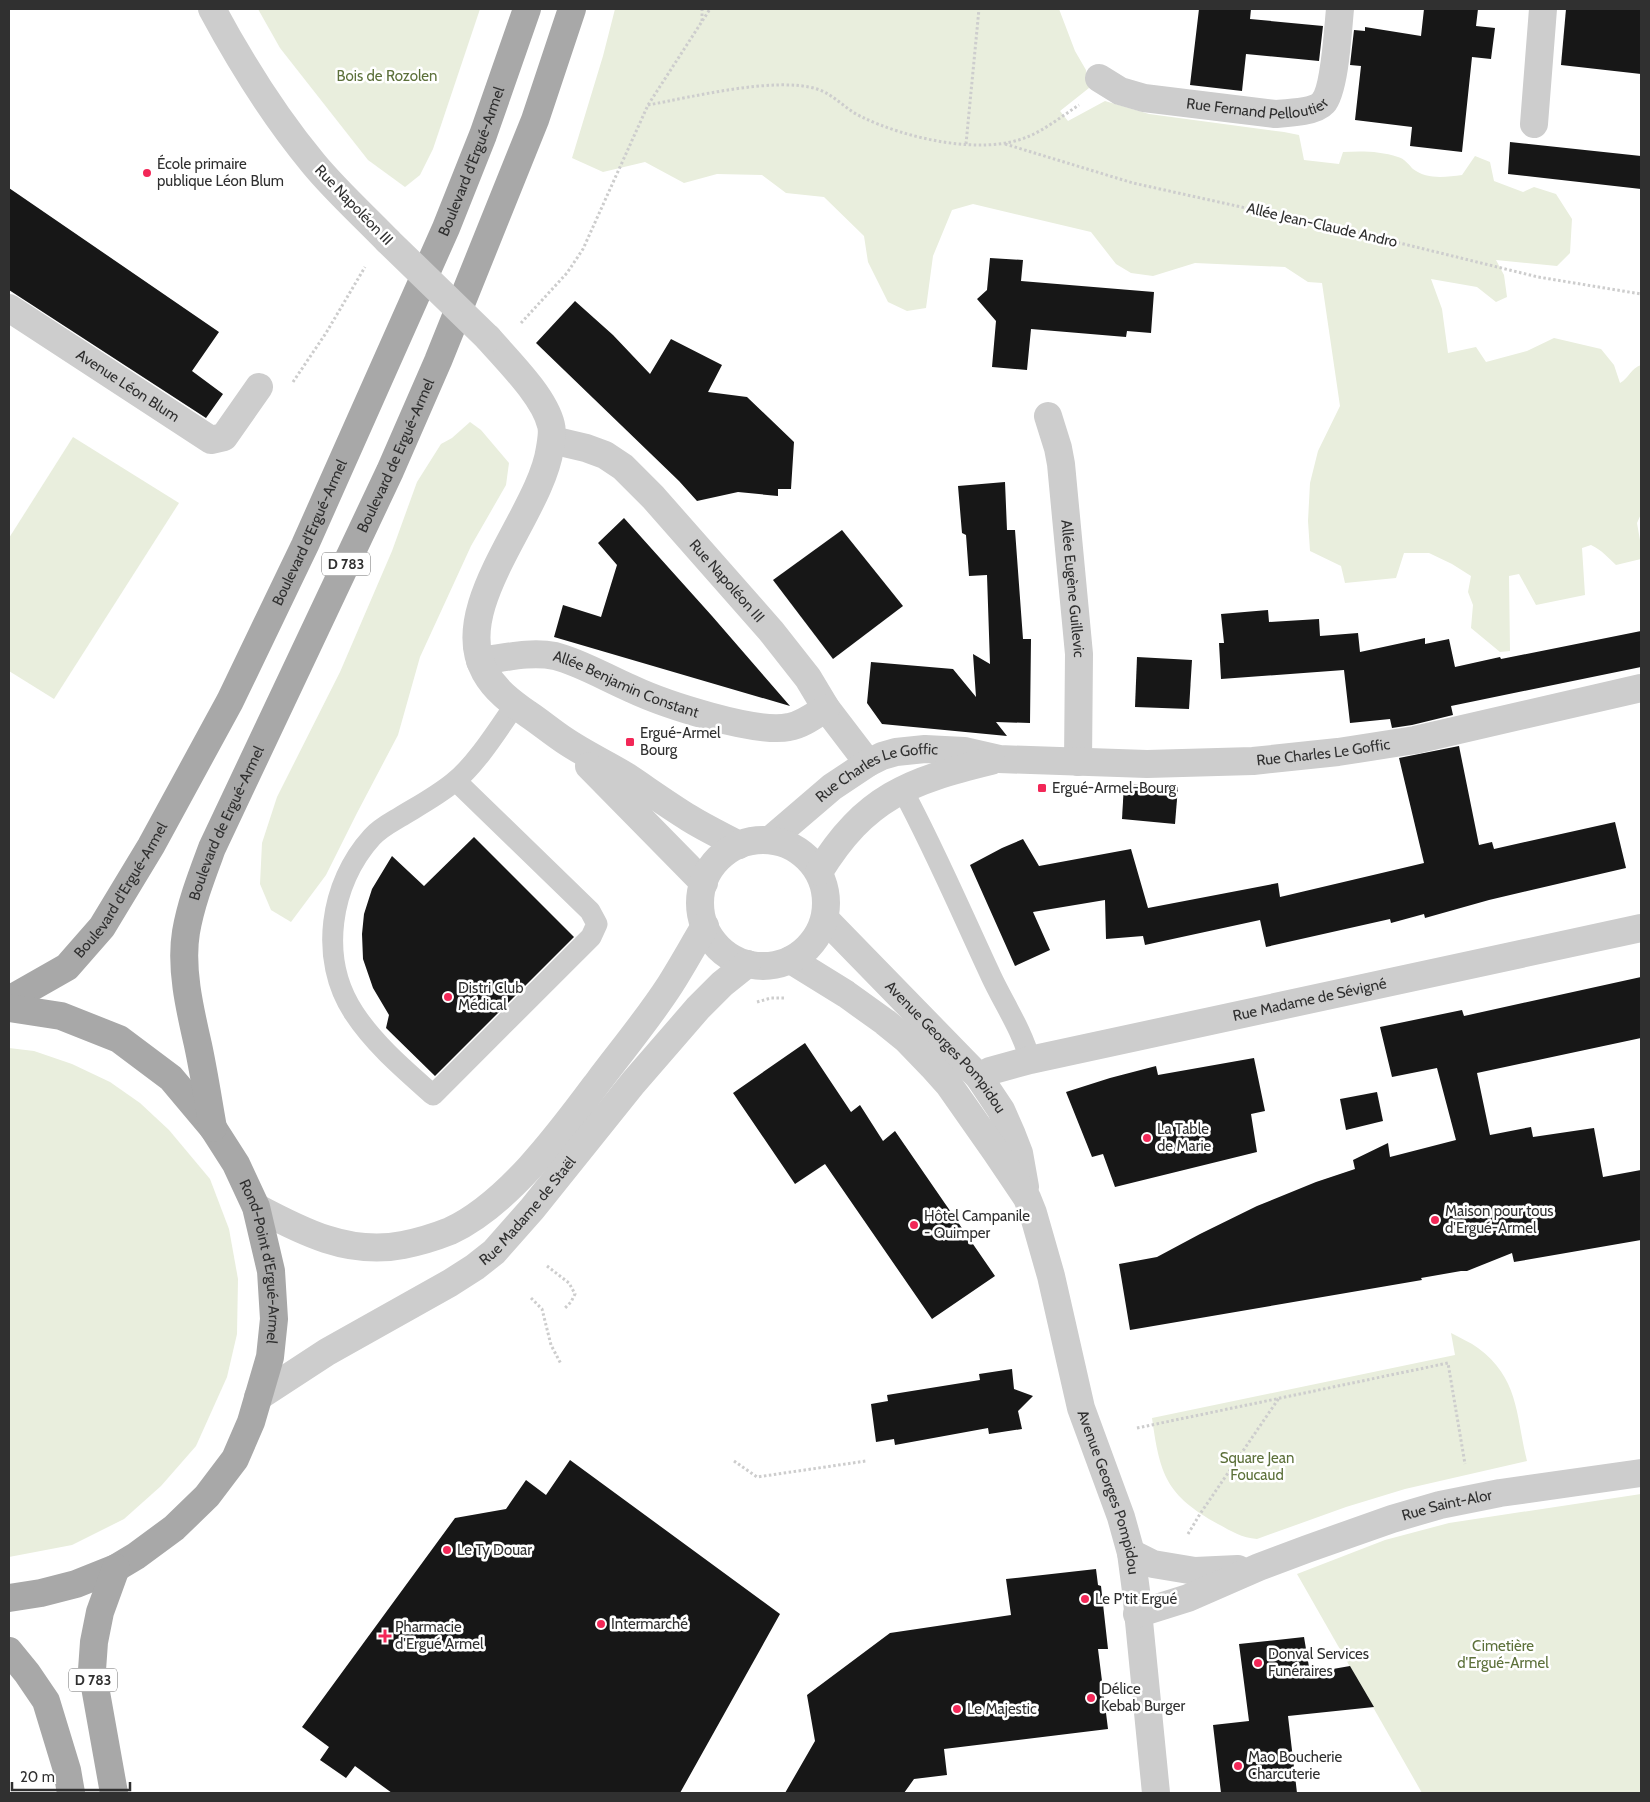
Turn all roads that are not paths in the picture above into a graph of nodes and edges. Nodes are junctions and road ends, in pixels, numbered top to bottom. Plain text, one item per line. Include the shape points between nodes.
1 (212, 9) edge
2 (527, 9) edge
3 (572, 9) edge
4 (1340, 9) edge
5 (1543, 9) edge
6 (1105, 81) road end
7 (1534, 124) dead end
8 (9, 308) edge
9 (259, 387) dead end
10 (1048, 416) dead end
11 (552, 440) junction
12 (480, 661) junction
13 (1641, 688) edge
14 (515, 705) junction
15 (826, 708) junction
16 (566, 741) junction
17 (999, 759) junction
18 (1078, 762) junction
19 (868, 763) junction
20 (456, 781) junction
21 (902, 789) junction
22 (770, 840) junction
23 (739, 845) junction
24 (819, 872) junction
25 (704, 883) junction
26 (825, 919) junction
27 (705, 926) junction
28 (1641, 928) edge
29 (791, 960) junction
30 (747, 964) junction
31 (9, 1000) edge
32 (9, 1008) edge
33 (1030, 1060) junction
34 (932, 1066) junction
35 (979, 1077) junction
36 (964, 1106) junction
37 (213, 1128) junction
38 (1026, 1198) junction
39 (256, 1207) junction
40 (258, 1398) junction
41 (1641, 1473) edge
42 (1131, 1553) junction
43 (1259, 1567) junction
44 (116, 1568) junction
45 (9, 1598) edge
46 (1137, 1614) junction
47 (9, 1651) edge
48 (71, 1793) edge
49 (114, 1793) edge
50 (1156, 1793) edge

1 - 11 street, Rue Napoléon III, bridge via 235,51 291,136 334,187 488,338 547,412
2 - 31 main road, Boulevard d'Ergué-Armel / D 783 via 446,228 305,546 230,702 152,846 102,927 67,967
3 - 37 main road, Boulevard de Ergué-Armel / D 783 via 534,120 434,370 386,480 216,839 195,893 186,933 188,1005
4 - 6 street, Rue Fernand Pelloutier via 1330,91 1323,104 1312,108 1275,114 1144,98 1120,91
5 - 7 street
8 - 9 street, Avenue Léon Blum via 211,440 224,437
10 - 18 street, Allée Eugène Guillevic via 1061,464 1079,654
11 - 12 street via 542,479 480,610 476,640
11 - 15 street, Rue Napoléon III via 605,455 623,467 654,497 765,624 808,678
12 - 14 street via 492,682
12 - 15 street, Allée Benjamin Constant via 540,654 554,656 638,692 696,712 776,729 791,727
13 - 18 street, Rue Charles Le Goffic via 1464,730 1338,752 1200,764
14 - 16 street
14 - 20 lane
15 - 19 street, Rue Napoléon III
16 - 23 street via 689,818
16 - 25 street
17 - 18 street, Rue Charles Le Goffic
17 - 19 street, Rue Charles Le Goffic via 964,751 925,749 896,752
17 - 21 street, Rue Charles Le Goffic via 946,772
19 - 22 street, Rue Charles Le Goffic via 832,787
20 - 20 lane via 373,835 349,870 333,924 336,971 353,1012 392,1057 432,1095 591,937 597,924 590,911
21 - 24 street, Rue Charles Le Goffic via 863,815 833,849
21 - 33 lane via 1026,1044
22 - 23 street via 754,840
22 - 24 street via 806,856
23 - 25 street via 723,854 711,867
24 - 26 street via 825,889
25 - 27 street via 700,905
26 - 29 street via 808,948
26 - 35 street, Avenue Georges Pompidou
27 - 30 street via 714,943 729,956
27 - 39 street, Rue Madame de Staël via 659,1000 558,1135 526,1171 475,1216 450,1231 428,1238 377,1247 332,1242 297,1229
28 - 33 street, Rue Madame de Sévigné
29 - 30 street via 764,966
29 - 34 street, Avenue Georges Pompidou via 885,1022
30 - 40 street, Rue Madame de Staël via 698,1008 494,1252 450,1283 327,1352
32 - 37 main road, Rond-Point d'Ergué-Armel via 60,1016 119,1039 171,1078
33 - 35 street, Rue Madame de Sévigné via 1004,1066
34 - 35 street
34 - 36 street, Avenue Georges Pompidou
35 - 36 street
35 - 38 street, Avenue Georges Pompidou via 1001,1110 1016,1144
36 - 38 street, Avenue Georges Pompidou
37 - 39 main road, Rond-Point d'Ergué-Armel via 236,1164
38 - 42 street, Avenue Georges Pompidou via 1042,1241 1081,1408
39 - 40 main road, Rond-Point d'Ergué-Armel via 271,1271 274,1319 270,1357
40 - 44 main road, Rond-Point d'Ergué-Armel via 234,1459 207,1496 174,1528
41 - 43 street, Rue Saint-Alor via 1440,1505
42 - 43 street, Rue Saint-Alor via 1153,1564 1195,1571
42 - 46 street, Avenue Georges Pompidou
43 - 46 street, Rue Saint-Alor via 1188,1598
44 - 45 main road, Rond-Point d'Ergué-Armel via 76,1584
44 - 49 main road, D 783 via 100,1612 92,1670
46 - 50 street, Avenue Georges Pompidou
47 - 48 main road via 46,1701

